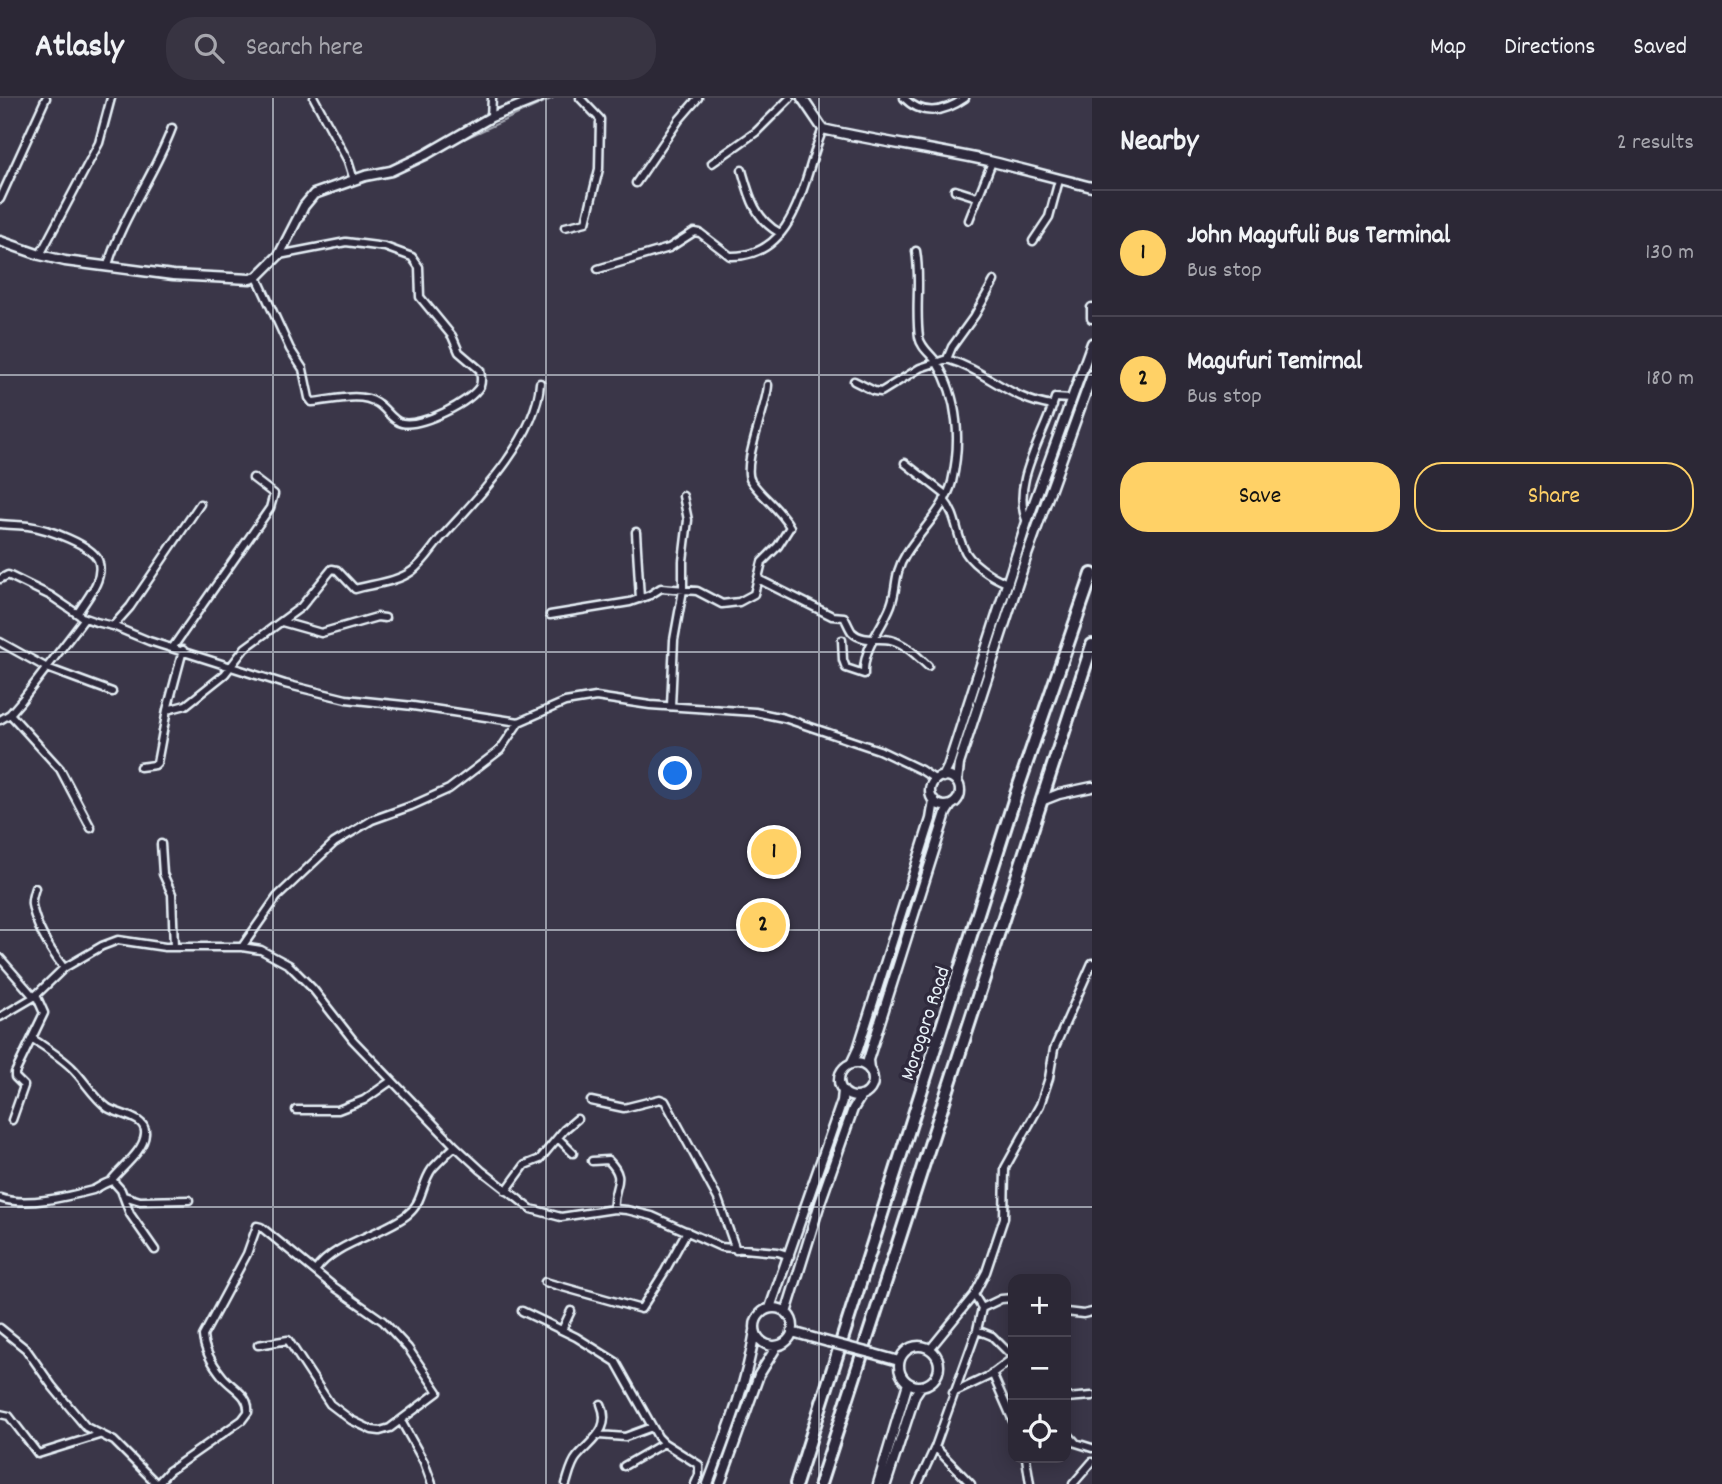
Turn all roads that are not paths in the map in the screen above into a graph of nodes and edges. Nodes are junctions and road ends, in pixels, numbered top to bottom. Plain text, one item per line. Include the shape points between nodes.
1 (46, 98) edge
2 (111, 98) edge
3 (314, 98) edge
4 (492, 98) edge
5 (539, 98) edge
6 (580, 98) edge
7 (698, 98) edge
8 (790, 98) edge
9 (802, 98) edge
10 (904, 98) edge
11 (965, 98) edge
12 (491, 117) junction
13 (172, 128) dead end
14 (823, 129) junction
15 (992, 162) junction
16 (712, 163) dead end
17 (742, 170) dead end
18 (354, 180) junction
19 (1059, 180) junction
20 (636, 183) dead end
21 (1092, 187) edge
22 (955, 190) dead end
23 (977, 197) junction
24 (0, 200) edge
25 (969, 220) dead end
26 (565, 227) dead end
27 (780, 233) junction
28 (0, 241) edge
29 (1033, 241) dead end
30 (916, 251) dead end
31 (40, 255) junction
32 (279, 255) junction
33 (107, 265) junction
34 (598, 269) dead end
35 (257, 277) junction
36 (994, 281) dead end
37 (1092, 308) edge
38 (1092, 318) edge
39 (1092, 343) edge
40 (947, 359) junction
41 (936, 362) junction
42 (1092, 375) edge
43 (854, 381) dead end
44 (540, 383) dead end
45 (768, 385) dead end
46 (1071, 399) junction
47 (1053, 406) junction
48 (905, 463) dead end
49 (253, 478) dead end
50 (683, 496) dead end
51 (945, 498) junction
52 (200, 504) dead end
53 (1027, 522) junction
54 (0, 524) edge
55 (636, 531) dead end
56 (1092, 574) edge
57 (0, 579) edge
58 (758, 579) junction
59 (1007, 583) junction
60 (683, 590) junction
61 (640, 598) junction
62 (78, 613) junction
63 (550, 615) dead end
64 (85, 618) junction
65 (385, 618) dead end
66 (282, 622) junction
67 (113, 626) junction
68 (873, 639) junction
69 (842, 640) dead end
70 (0, 642) edge
71 (1092, 646) edge
72 (173, 647) junction
73 (183, 650) junction
74 (232, 666) junction
75 (928, 666) dead end
76 (47, 668) junction
77 (112, 692) dead end
78 (671, 706) junction
79 (167, 710) junction
80 (10, 714) junction
81 (0, 720) edge
82 (519, 722) junction
83 (140, 766) dead end
84 (940, 778) junction
85 (957, 782) junction
86 (1092, 787) edge
87 (934, 800) junction
88 (1041, 801) junction
89 (951, 805) junction
90 (91, 828) dead end
91 (161, 845) dead end
92 (35, 888) dead end
93 (174, 947) junction
94 (242, 947) junction
95 (0, 958) edge
96 (1092, 962) edge
97 (64, 968) junction
98 (35, 996) junction
99 (0, 1017) edge
100 (33, 1039) junction
101 (851, 1064) junction
102 (869, 1069) junction
103 (391, 1081) junction
104 (843, 1091) junction
105 (861, 1096) junction
106 (591, 1101) dead end
107 (296, 1110) dead end
108 (577, 1119) dead end
109 (12, 1120) dead end
110 (558, 1138) junction
111 (455, 1146) junction
112 (573, 1153) dead end
113 (592, 1161) dead end
114 (111, 1181) junction
115 (506, 1191) junction
116 (124, 1196) junction
117 (0, 1198) edge
118 (188, 1200) dead end
119 (614, 1209) junction
120 (687, 1231) junction
121 (155, 1250) dead end
122 (736, 1250) junction
123 (790, 1256) junction
124 (316, 1271) junction
125 (545, 1282) dead end
126 (974, 1295) junction
127 (1008, 1298) edge
128 (770, 1308) junction
129 (982, 1308) junction
130 (522, 1311) dead end
131 (571, 1311) dead end
132 (1071, 1312) edge
133 (1092, 1312) edge
134 (786, 1313) junction
135 (0, 1328) edge
136 (976, 1329) junction
137 (562, 1330) junction
138 (755, 1331) junction
139 (792, 1332) junction
140 (258, 1345) dead end
141 (777, 1346) junction
142 (930, 1349) junction
143 (1008, 1352) edge
144 (900, 1361) junction
145 (1008, 1361) edge
146 (992, 1373) junction
147 (908, 1383) junction
148 (920, 1386) junction
149 (953, 1393) junction
150 (1092, 1396) edge
151 (1071, 1398) edge
152 (601, 1404) dead end
153 (1008, 1410) edge
154 (0, 1414) edge
155 (401, 1421) junction
156 (652, 1427) junction
157 (99, 1435) junction
158 (599, 1435) junction
159 (1071, 1439) edge
160 (664, 1443) junction
161 (935, 1447) junction
162 (1092, 1448) edge
163 (1092, 1462) edge
164 (1027, 1463) edge
165 (624, 1466) dead end
166 (157, 1484) edge
167 (432, 1484) edge
168 (566, 1484) edge
169 (695, 1484) edge
170 (708, 1484) edge
171 (720, 1484) edge
172 (796, 1484) edge
173 (820, 1484) edge
174 (878, 1484) edge
175 (886, 1484) edge
176 (918, 1484) edge
177 (971, 1484) edge
178 (1030, 1484) edge
179 (1073, 1484) edge

1 - 24 street
2 - 31 street via 99,142
3 - 18 street
4 - 12 street
5 - 12 street
6 - 26 street via 600,119 599,169 586,222
7 - 20 street
8 - 16 street via 756,132
9 - 14 street
10 - 11 street via 915,108 934,111
12 - 18 street via 391,171
13 - 33 street
14 - 15 street
14 - 27 street via 801,200
15 - 19 street
15 - 23 street
17 - 27 street via 758,214
18 - 32 street via 308,199
19 - 21 street
19 - 29 street via 1049,216
22 - 23 street
23 - 25 street
27 - 34 street via 751,255 735,256 694,232 669,248
28 - 31 street
30 - 41 street via 919,337
31 - 33 street
32 - 35 street
32 - 35 street via 346,242 385,247 412,257 419,267 420,297 452,336 459,352 480,370 478,388 441,414 405,424 369,399 312,402 303,369
33 - 35 street via 173,275
36 - 40 street
37 - 38 street
39 - 46 street
40 - 41 street
40 - 47 street via 979,372 1024,400
41 - 43 street via 881,392
41 - 51 street via 953,399 957,427 956,460
42 - 85 street via 1027,555
44 - 66 street via 535,406 511,454 477,501 415,569 355,589 332,569 309,599
45 - 58 street via 749,477 790,527 762,562
46 - 47 street via 1055,398
46 - 53 street
47 - 53 street via 1021,494
48 - 51 street
49 - 72 street via 274,494 270,508
50 - 60 street via 688,520
51 - 59 street via 967,554
51 - 68 street via 902,561 891,604
52 - 67 street
53 - 59 street
54 - 62 street via 62,535 98,559 97,581
55 - 61 street
56 - 172 highway, Morogoro Road via 1016,794
57 - 62 street via 8,575
58 - 60 street via 754,594 732,604
58 - 68 street via 844,618 853,633
59 - 84 street via 948,766
60 - 61 street via 661,588
60 - 78 street via 675,631
61 - 63 street
62 - 64 street
64 - 67 street
64 - 76 street
65 - 66 street via 321,634
66 - 74 street via 245,648
67 - 72 street
68 - 69 street via 864,659 864,674 846,668
68 - 75 street via 893,640
70 - 76 street
71 - 88 highway, Morogoro Road
72 - 73 street
73 - 74 street
73 - 79 street
74 - 79 street via 186,705
74 - 82 street via 329,696
76 - 77 street
76 - 80 street
78 - 82 street via 586,698
78 - 84 street via 784,718 879,750
79 - 83 street via 157,763
80 - 81 street
80 - 90 street via 54,760
82 - 94 street via 500,750 449,789 372,820 334,843 277,897
84 - 85 street
84 - 87 street via 931,790
85 - 89 street via 960,793
86 - 88 street
87 - 89 street
87 - 101 street
88 - 173 highway, Morogoro Road
89 - 102 street via 868,1060
91 - 93 street via 163,877 171,890
92 - 97 street via 33,908
93 - 94 street
93 - 97 street via 118,940
94 - 103 street via 261,950 289,965
95 - 98 street
96 - 126 street via 1054,1049 1040,1105 1004,1168 1004,1218
97 - 98 street
98 - 99 street
98 - 100 street via 44,1013
100 - 109 street via 14,1076 24,1086
100 - 114 street via 72,1067 108,1107 145,1127 139,1148
101 - 102 street
101 - 104 street via 840,1075
102 - 105 street via 872,1085
103 - 107 street via 364,1100 338,1110
103 - 111 street
104 - 105 street
104 - 123 street
105 - 134 street via 821,1200
106 - 122 street via 624,1108 665,1101 718,1199
108 - 110 street
110 - 112 street
110 - 115 street via 540,1159 525,1166
111 - 115 street
111 - 124 street via 431,1170 409,1214 324,1259
113 - 119 street via 608,1160 618,1171
114 - 116 street
114 - 117 street via 45,1200 17,1203
115 - 119 street via 552,1217
116 - 118 street
116 - 121 street via 134,1222
119 - 120 street via 652,1216
120 - 122 street
120 - 125 street via 641,1309
122 - 123 street
123 - 128 street
124 - 155 street via 383,1321 438,1391
124 - 166 street via 261,1227 255,1227 251,1245 203,1336 220,1373 247,1400 248,1412
126 - 129 street
126 - 142 street
127 - 129 street
128 - 134 street
128 - 138 street via 759,1315
129 - 136 street
130 - 137 street
131 - 137 street
132 - 133 street
134 - 139 street
135 - 157 street via 26,1349 86,1427
136 - 143 street via 992,1336
136 - 149 street
137 - 156 street via 616,1362
138 - 141 street via 764,1345
138 - 170 street via 740,1398
139 - 141 street
139 - 144 street, bridge
140 - 155 street via 288,1340 327,1400 351,1420 380,1431
141 - 171 street via 755,1386
142 - 144 street via 912,1347
142 - 148 street via 939,1369 933,1380
144 - 147 street via 900,1373
145 - 146 street
146 - 149 street
146 - 153 street
147 - 148 street
147 - 174 street
148 - 175 street
149 - 161 street
150 - 151 street
152 - 158 street
154 - 157 street via 9,1416 38,1454
155 - 167 street
156 - 158 street via 625,1437
156 - 160 street
157 - 166 street via 120,1446
158 - 168 street via 575,1460
159 - 162 street
160 - 165 street
160 - 169 street via 699,1465
161 - 176 street
161 - 177 street
163 - 179 street
164 - 178 street

